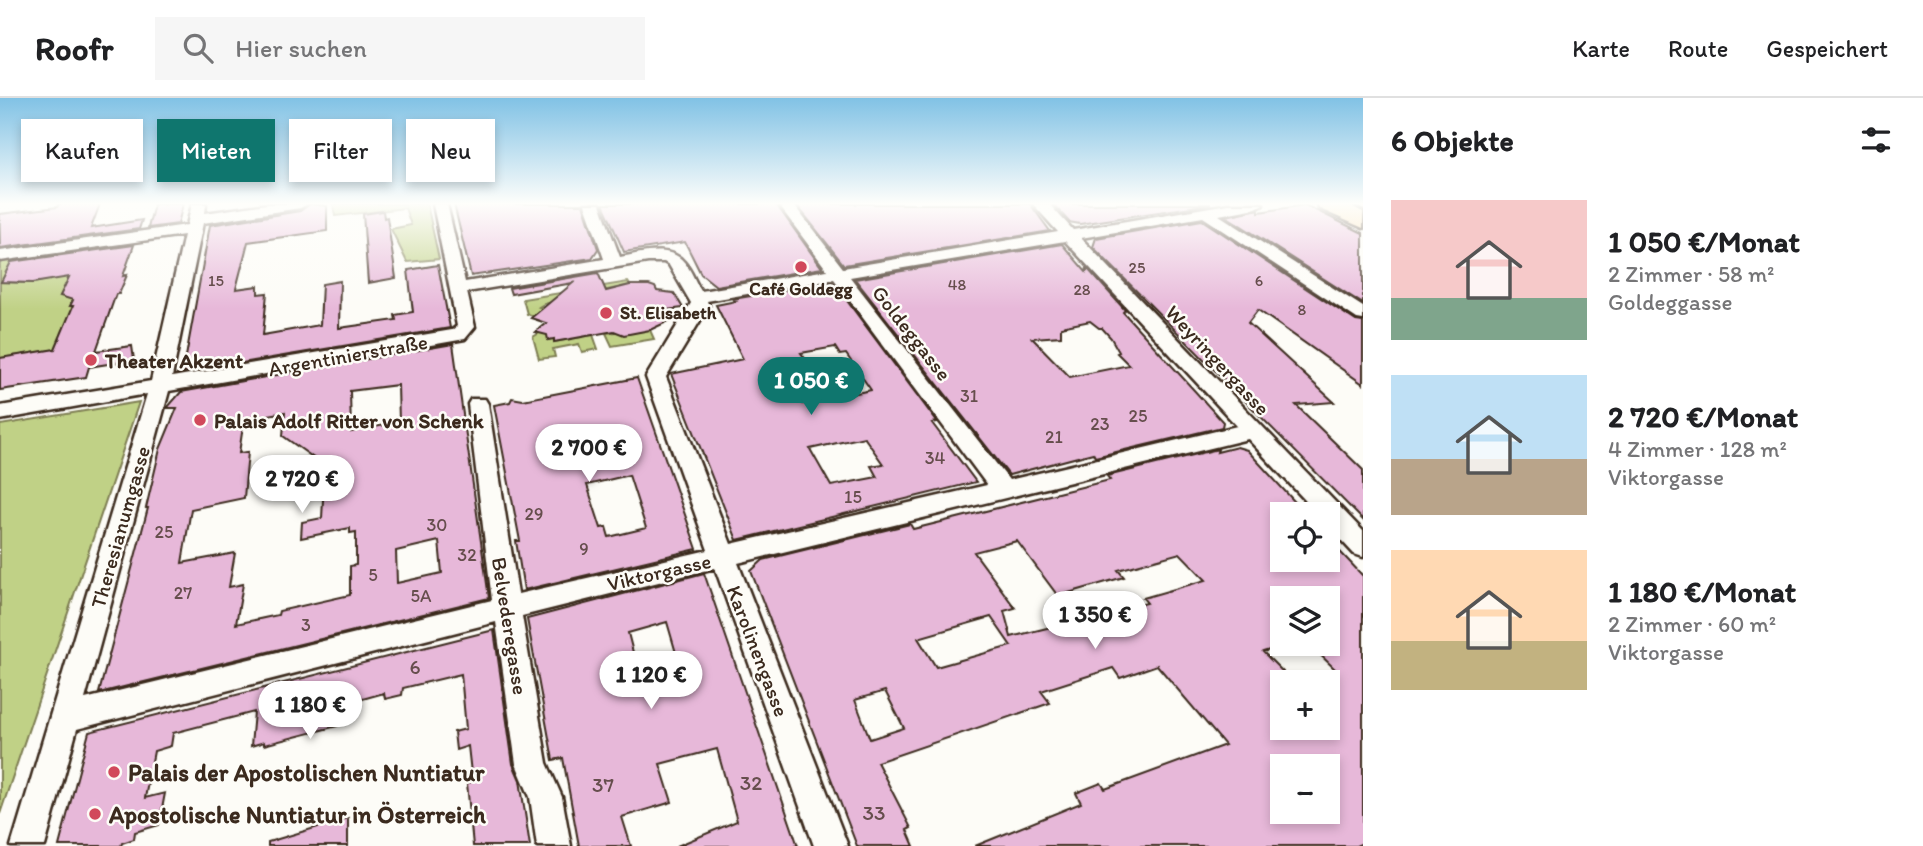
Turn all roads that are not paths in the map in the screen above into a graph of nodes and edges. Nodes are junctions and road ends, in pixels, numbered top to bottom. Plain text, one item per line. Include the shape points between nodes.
1 (86, 239) edge
2 (191, 239) edge
3 (448, 239) edge
4 (605, 239) edge
5 (811, 239) edge
6 (1046, 239) edge
7 (1073, 239) edge
8 (1246, 239) edge
9 (0, 256) edge
10 (614, 263) junction
11 (837, 274) junction
12 (459, 288) junction
13 (698, 298) junction
14 (1363, 315) edge
15 (160, 386) junction
16 (478, 404) dead end
17 (0, 413) edge
18 (1254, 430) junction
19 (1003, 489) junction
20 (1363, 547) edge
21 (723, 557) junction
22 (507, 609) junction
23 (65, 718) junction
24 (28, 846) edge
25 (554, 846) edge
26 (831, 846) edge

1 - 9 street
2 - 15 street, Theresianumgasse
3 - 12 street
4 - 10 street
5 - 11 street, Goldeggasse
6 - 11 street
7 - 18 street, Weyringergasse
8 - 14 street
10 - 12 street
10 - 13 street via 653,256 674,260
11 - 13 street
11 - 19 street, Goldeggasse
12 - 15 street, Argentinierstraße via 466,327 447,338
13 - 21 street, Karolinengasse via 699,308 656,377
15 - 17 street, Argentinierstraße
15 - 23 street, Theresianumgasse
16 - 22 street, Belvederegasse
18 - 19 street, Viktorgasse
18 - 20 street, Weyringergasse
19 - 21 street, Viktorgasse
21 - 22 street, Viktorgasse
21 - 26 street, Karolinengasse
22 - 23 street, Viktorgasse
22 - 25 street, Belvederegasse via 532,764 546,797
23 - 24 street, Theresianumgasse

